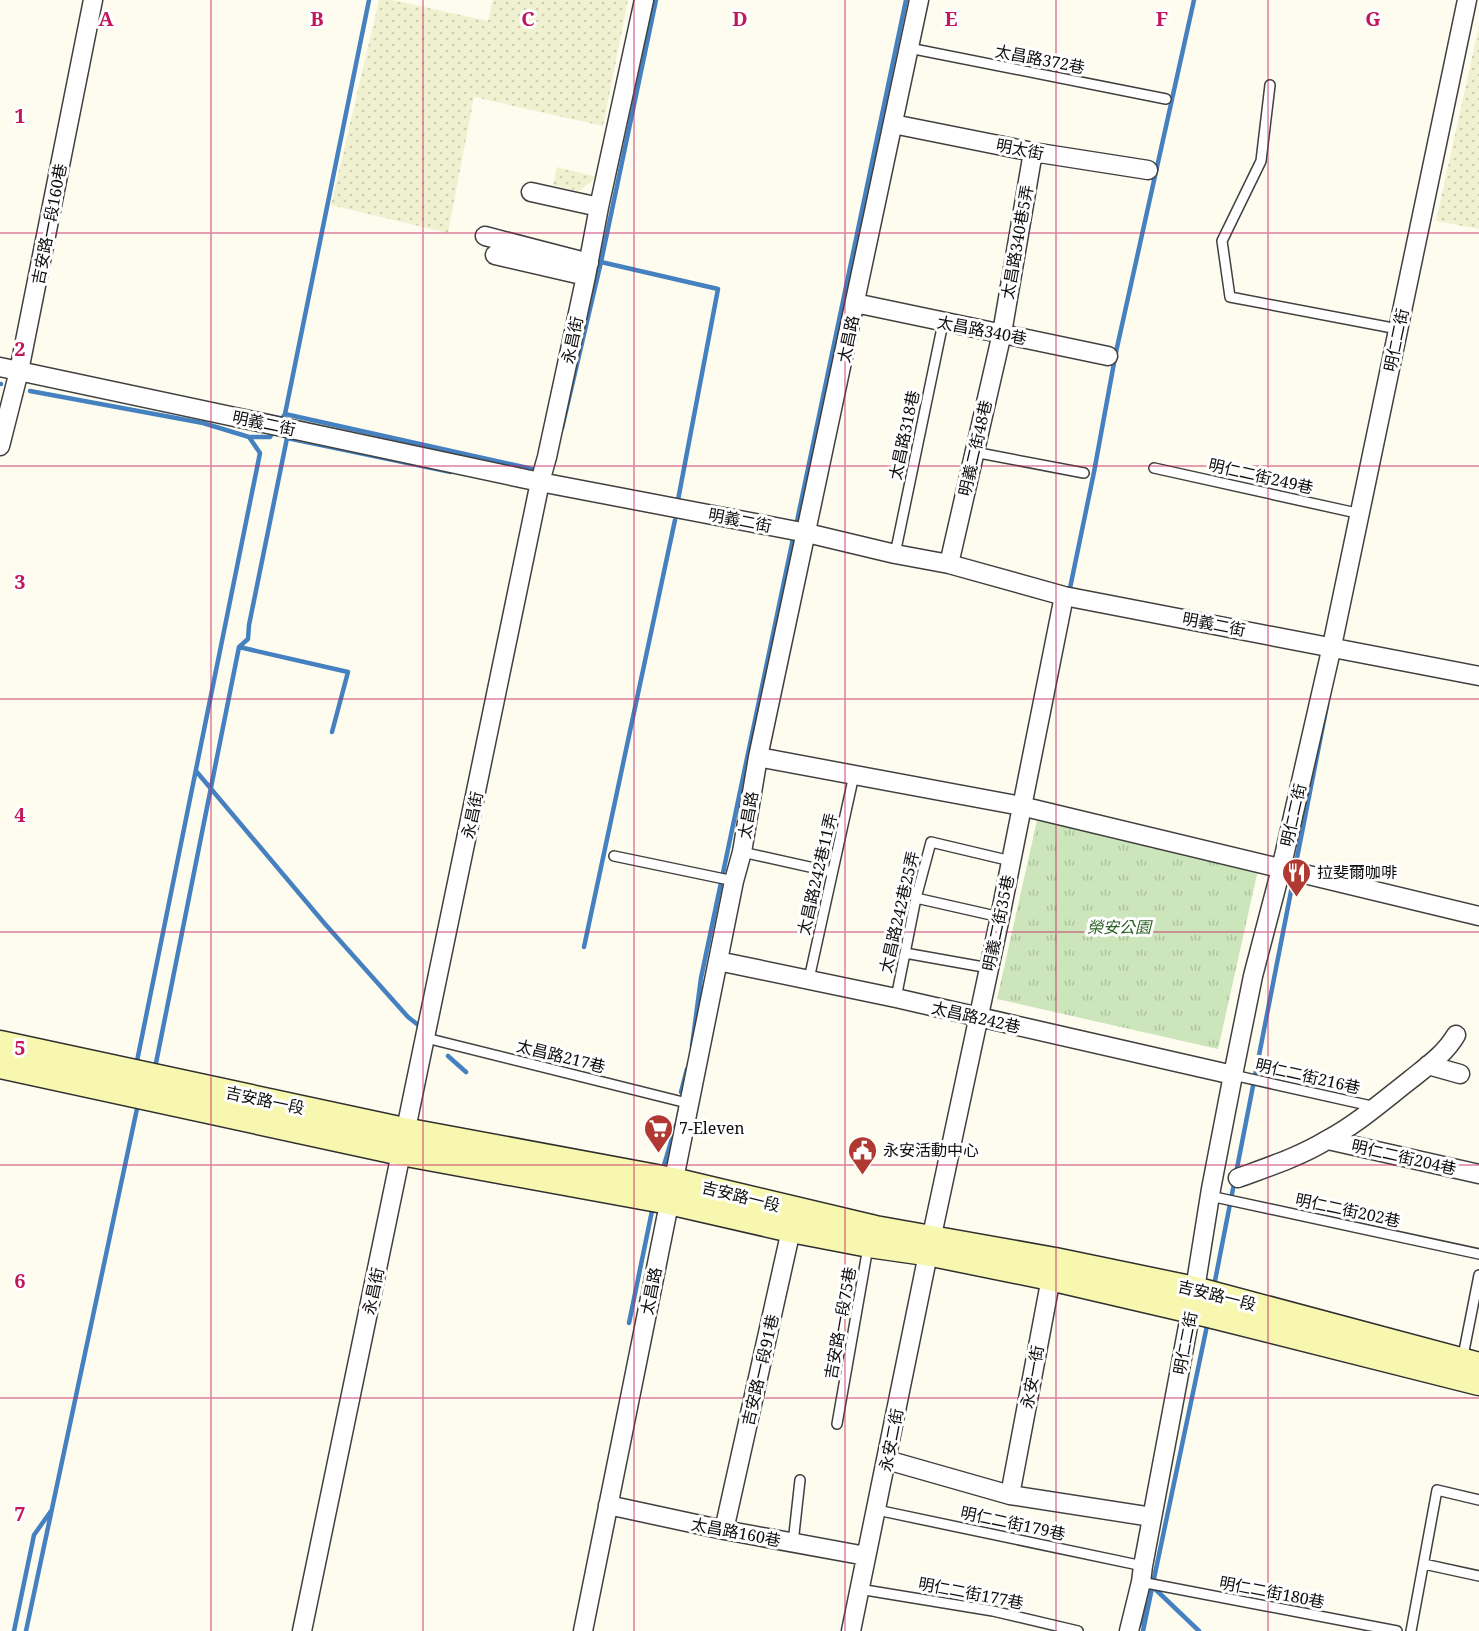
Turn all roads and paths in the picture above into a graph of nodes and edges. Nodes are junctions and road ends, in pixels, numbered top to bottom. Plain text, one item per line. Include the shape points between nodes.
1 (93, 0) edge
2 (644, 0) edge
3 (919, 0) edge
4 (1467, 0) edge
5 (909, 48) junction
6 (1270, 85) dead end
7 (1166, 99) dead end
8 (893, 124) junction
9 (1033, 152) junction
10 (1148, 170) dead end
11 (531, 192) dead end
12 (599, 207) junction
13 (485, 236) dead end
14 (495, 255) dead end
15 (587, 269) junction
16 (855, 303) junction
17 (943, 323) junction
18 (1398, 329) junction
19 (1002, 333) junction
20 (1108, 356) dead end
21 (0, 367) edge
22 (19, 371) junction
23 (0, 442) edge
24 (974, 452) junction
25 (1154, 468) dead end
26 (1084, 473) dead end
27 (540, 482) junction
28 (1360, 514) junction
29 (807, 533) junction
30 (895, 554) junction
31 (950, 564) junction
32 (1064, 596) junction
33 (1332, 646) junction
34 (1479, 676) edge
35 (758, 757) junction
36 (854, 775) junction
37 (1021, 806) junction
38 (742, 852) junction
39 (614, 856) dead end
40 (1011, 861) junction
41 (1281, 869) junction
42 (832, 872) junction
43 (734, 881) junction
44 (916, 898) junction
45 (1479, 916) edge
46 (1000, 917) junction
47 (905, 953) junction
48 (718, 961) junction
49 (989, 968) junction
50 (809, 979) junction
51 (896, 998) junction
52 (980, 1018) junction
53 (1456, 1035) dead end
54 (426, 1038) junction
55 (0, 1043) edge
56 (1428, 1065) junction
57 (0, 1066) edge
58 (1460, 1074) dead end
59 (1233, 1075) junction
60 (687, 1103) junction
61 (1377, 1107) junction
62 (1328, 1140) junction
63 (403, 1142) junction
64 (1479, 1174) edge
65 (1238, 1178) dead end
66 (671, 1191) junction
67 (1210, 1196) junction
68 (796, 1220) junction
69 (872, 1236) junction
70 (930, 1248) junction
71 (1479, 1254) edge
72 (1053, 1269) junction
73 (1479, 1275) edge
74 (1193, 1300) junction
75 (1470, 1372) edge
76 (837, 1424) dead end
77 (887, 1461) junction
78 (800, 1480) dead end
79 (1010, 1495) junction
80 (1479, 1500) edge
81 (608, 1505) junction
82 (877, 1510) junction
83 (1152, 1517) junction
84 (724, 1530) junction
85 (793, 1543) junction
86 (866, 1556) junction
87 (1424, 1564) junction
88 (1142, 1574) junction
89 (1479, 1576) edge
90 (859, 1589) junction
91 (302, 1631) edge
92 (582, 1631) edge
93 (851, 1631) edge
94 (1078, 1631) edge
95 (1129, 1631) edge
96 (1397, 1631) edge
97 (1411, 1631) edge

1 - 22 street, 吉安路一段160巷
2 - 12 street, 永昌街
3 - 5 street, 太昌路
4 - 18 street, 明仁二街
5 - 7 lane, 太昌路372巷
5 - 8 street, 太昌路
6 - 18 lane via 1260,161 1222,241 1230,297
8 - 9 street, 明太街
8 - 16 street, 太昌路
9 - 10 street, 明太街
9 - 19 street, 太昌路340巷5弄
11 - 12 street
12 - 15 street, 永昌街
13 - 15 street
14 - 15 street
15 - 27 street, 永昌街
16 - 17 street, 太昌路340巷
16 - 29 street, 太昌路
17 - 19 street, 太昌路340巷
17 - 30 lane, 太昌路318巷
18 - 28 street, 明仁二街
19 - 20 street, 太昌路340巷
19 - 24 street, 明義二街48巷
21 - 22 street, 明義二街
22 - 23 street, 吉安路一段160巷
22 - 27 street, 明義二街
24 - 26 lane
24 - 31 street, 明義二街48巷
25 - 28 lane, 明仁二街249巷
27 - 29 street, 明義二街
27 - 54 street, 永昌街
28 - 33 street, 明仁二街
29 - 30 street, 明義二街
29 - 35 street, 太昌路
30 - 31 street, 明義二街
31 - 32 street, 明義二街
32 - 33 street, 明義二街
32 - 37 street, 明義二街35巷
33 - 34 street, 明義二街
33 - 41 street, 明仁二街
35 - 36 street
35 - 38 street, 太昌路
36 - 37 street
36 - 42 lane, 太昌路242巷11弄
37 - 40 street, 明義二街35巷
37 - 41 street
38 - 42 lane
38 - 43 street, 太昌路
39 - 43 lane
40 - 44 lane, 太昌路242巷25弄 via 931,842
40 - 46 street, 明義二街35巷
41 - 45 street
41 - 59 street, 明仁二街
42 - 50 lane, 太昌路242巷11弄
43 - 48 street, 太昌路
44 - 46 lane
44 - 47 lane, 太昌路242巷25弄
46 - 49 street, 明義二街35巷
47 - 49 lane
47 - 51 lane, 太昌路242巷25弄
48 - 50 street, 太昌路242巷
48 - 60 street, 太昌路
49 - 52 street, 明義二街35巷
50 - 51 street, 太昌路242巷
51 - 52 street, 太昌路242巷
52 - 59 street, 太昌路242巷
52 - 70 street, 明義二街35巷
53 - 56 street, 明仁二街204巷
54 - 60 lane, 太昌路217巷
54 - 63 street, 永昌街
55 - 63 street, 吉安路一段
56 - 58 street
56 - 61 street, 明仁二街204巷
57 - 63 street, 吉安路一段
59 - 61 lane, 明仁二街216巷
59 - 67 street, 明仁二街
60 - 66 street, 太昌路
61 - 62 street, 明仁二街204巷
62 - 64 street, 明仁二街204巷
62 - 65 street, 明仁二街204巷
63 - 66 street, 吉安路一段
63 - 91 street, 永昌街
66 - 68 street, 吉安路一段
66 - 81 street, 太昌路
67 - 71 lane, 明仁二街202巷
67 - 74 street, 明仁二街
68 - 69 street, 吉安路一段
68 - 84 street, 吉安路一段91巷
69 - 70 street, 吉安路一段
69 - 76 lane, 吉安路一段75巷
70 - 72 street, 吉安路一段
70 - 77 street, 永安二街
72 - 74 street, 吉安路一段
72 - 79 street, 永安一街
73 - 75 lane
74 - 75 street, 吉安路一段
74 - 83 street, 明仁二街
77 - 79 street
77 - 82 street, 永安二街
78 - 85 lane
79 - 83 street
80 - 87 lane via 1437,1490
81 - 84 street, 太昌路160巷
81 - 92 street, 太昌路
82 - 86 street, 永安二街
82 - 88 lane, 明仁二街179巷
83 - 88 street, 明仁二街
84 - 85 street, 太昌路160巷
85 - 86 street, 太昌路160巷
86 - 90 street, 永安二街
87 - 89 lane
87 - 97 lane
88 - 95 street, 明仁二街
88 - 96 lane, 明仁二街180巷
90 - 93 street, 永安二街
90 - 94 lane, 明仁二街177巷 via 993,1611

